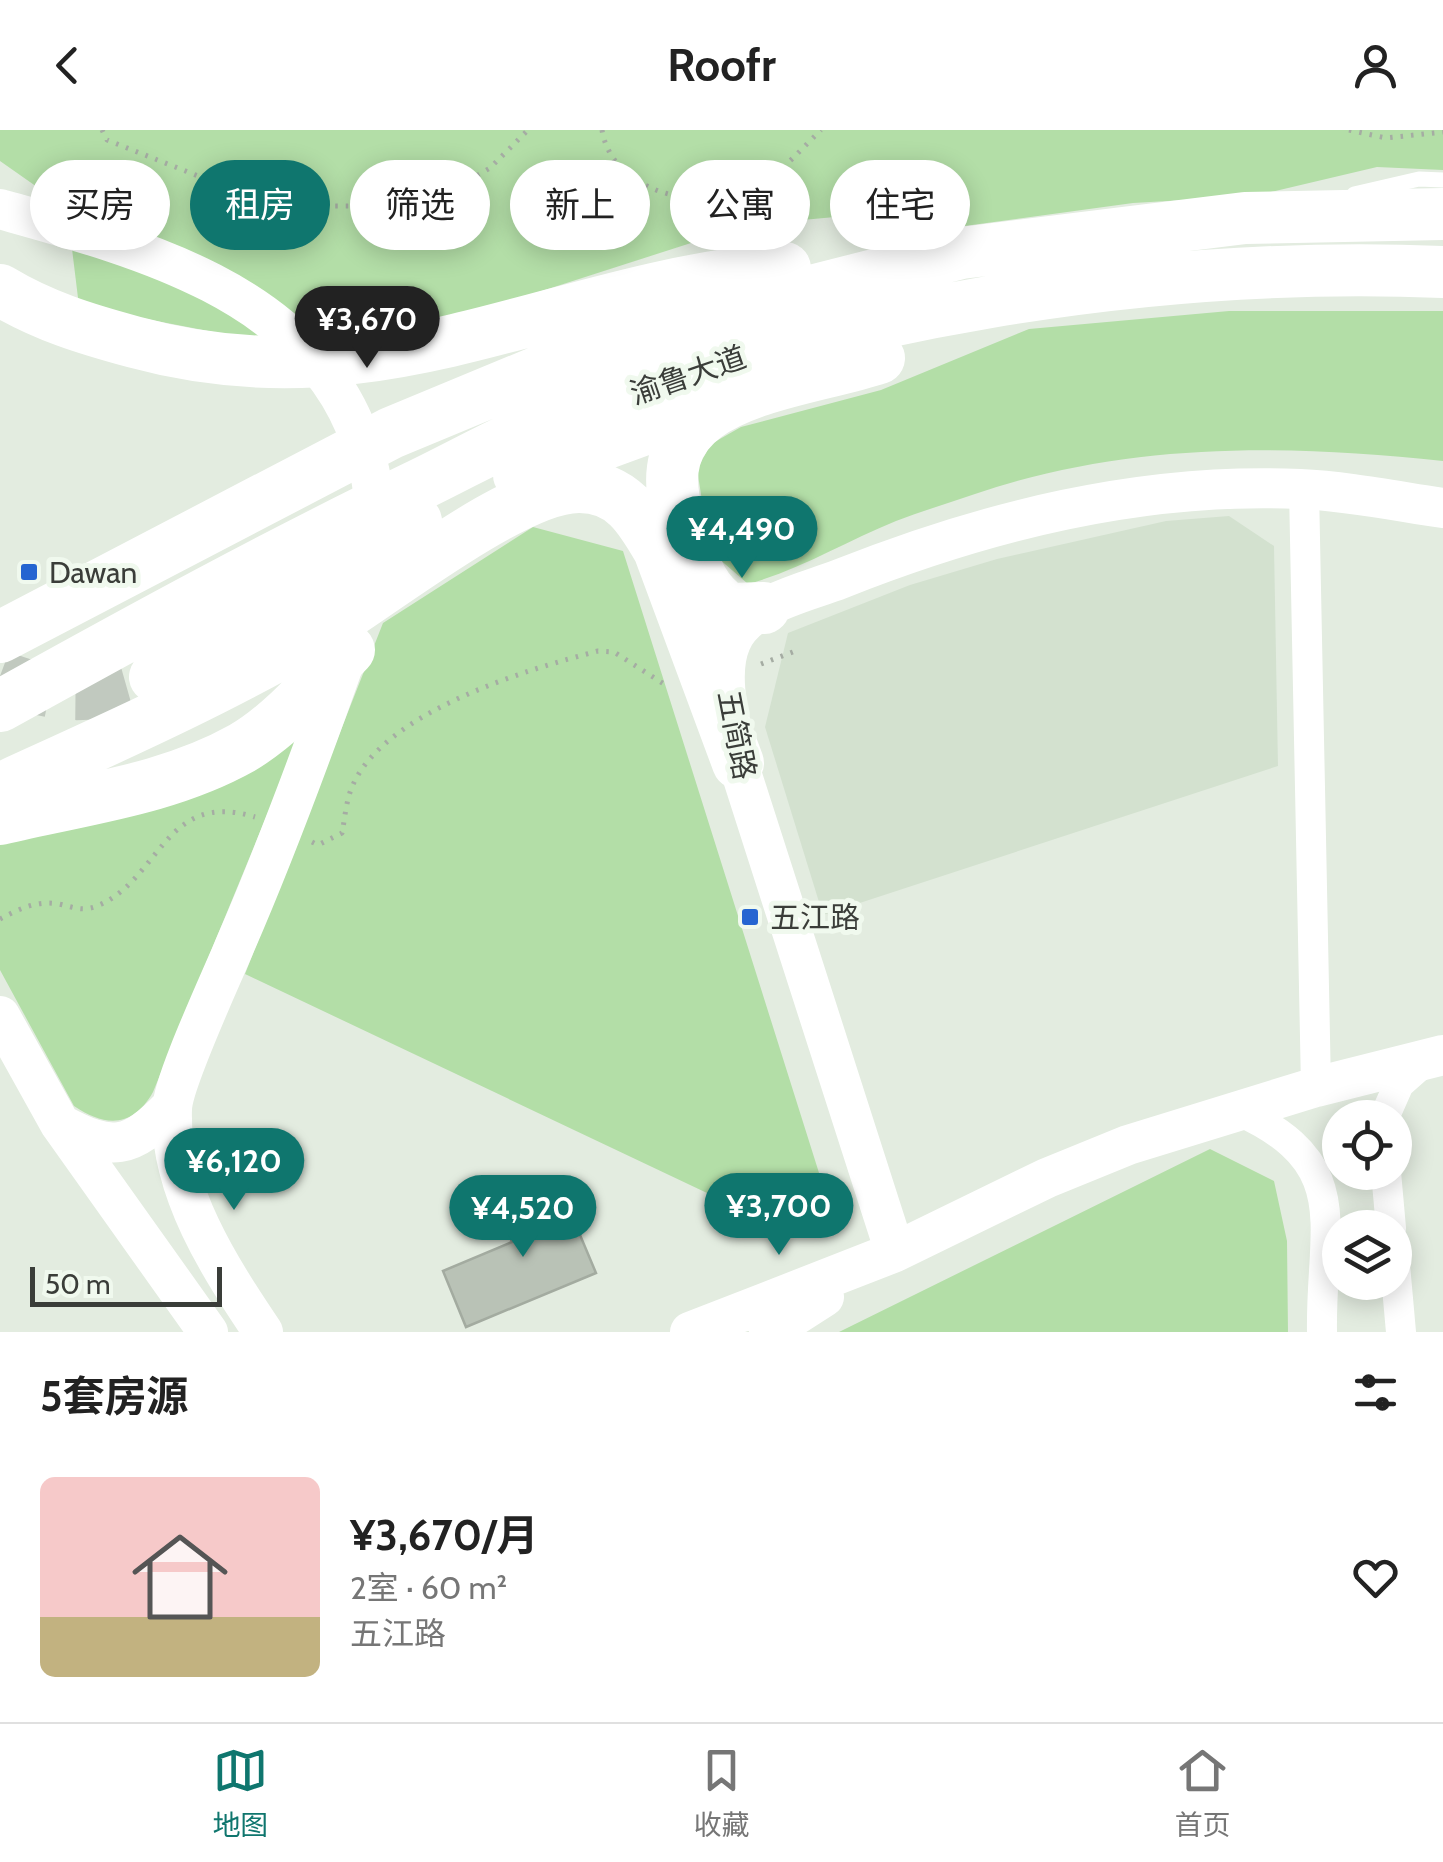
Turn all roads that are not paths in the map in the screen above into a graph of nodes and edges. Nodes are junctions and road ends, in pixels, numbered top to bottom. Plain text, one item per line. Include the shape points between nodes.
1 (0, 179) edge
2 (1443, 180) edge
3 (30, 203) edge
4 (0, 209) edge
5 (1443, 214) edge
6 (30, 217) edge
7 (1244, 218) junction
8 (127, 250) edge
9 (961, 253) junction
10 (1443, 272) edge
11 (0, 290) edge
12 (1054, 291) junction
13 (0, 310) edge
14 (63, 323) junction
15 (727, 400) junction
16 (1304, 489) junction
17 (1443, 508) edge
18 (764, 608) junction
19 (0, 638) edge
20 (353, 638) junction
21 (155, 676) tunnel mouth
22 (0, 706) edge
23 (738, 762) junction
24 (0, 789) edge
25 (0, 819) edge
26 (0, 1016) edge
27 (1435, 1058) edge
28 (1316, 1087) junction
29 (1392, 1100) edge
30 (172, 1106) junction
31 (1240, 1111) junction
32 (60, 1124) junction
33 (895, 1252) junction
34 (1398, 1300) edge
35 (208, 1332) edge
36 (263, 1332) edge
37 (690, 1332) edge
38 (768, 1332) edge
39 (1322, 1332) edge
40 (1401, 1332) edge

1 - 3 main road
2 - 7 lane via 1420,179
4 - 6 main road
5 - 7 highway, 渝鲁大道
7 - 9 highway, 渝鲁大道
8 - 20 main road via 257,308 325,368 368,458 375,518
9 - 14 highway via 700,278 433,348 346,362 207,359
9 - 19 highway, 渝鲁大道 via 662,329 469,398 314,470
10 - 12 highway, 渝鲁大道 via 1258,274
11 - 14 highway
12 - 15 highway via 876,359
12 - 22 highway, 渝鲁大道 via 762,350 551,421 271,557
13 - 14 highway
15 - 18 highway via 680,438 672,458 674,507 702,583 715,600 744,612
15 - 21 highway via 534,468 423,516
16 - 17 main road, 五简路
16 - 18 main road, 五简路 via 1152,493 1068,510 904,554
16 - 28 street
18 - 23 main road, 五简路 via 732,640 726,658
20 - 25 highway via 297,704 245,746 183,777
20 - 30 main road via 285,830
23 - 24 highway via 650,535 623,499 577,486 508,511 317,634 192,701
23 - 33 main road, 五简路
26 - 32 main road
27 - 28 main road
27 - 29 street via 1399,1084
28 - 31 main road
30 - 32 main road via 149,1130 124,1141 96,1143
30 - 36 main road via 180,1168 196,1215
31 - 33 main road via 1047,1178
31 - 39 street via 1280,1129 1306,1154 1318,1181 1327,1218
32 - 35 main road
33 - 37 main road
33 - 38 main road
34 - 40 street

